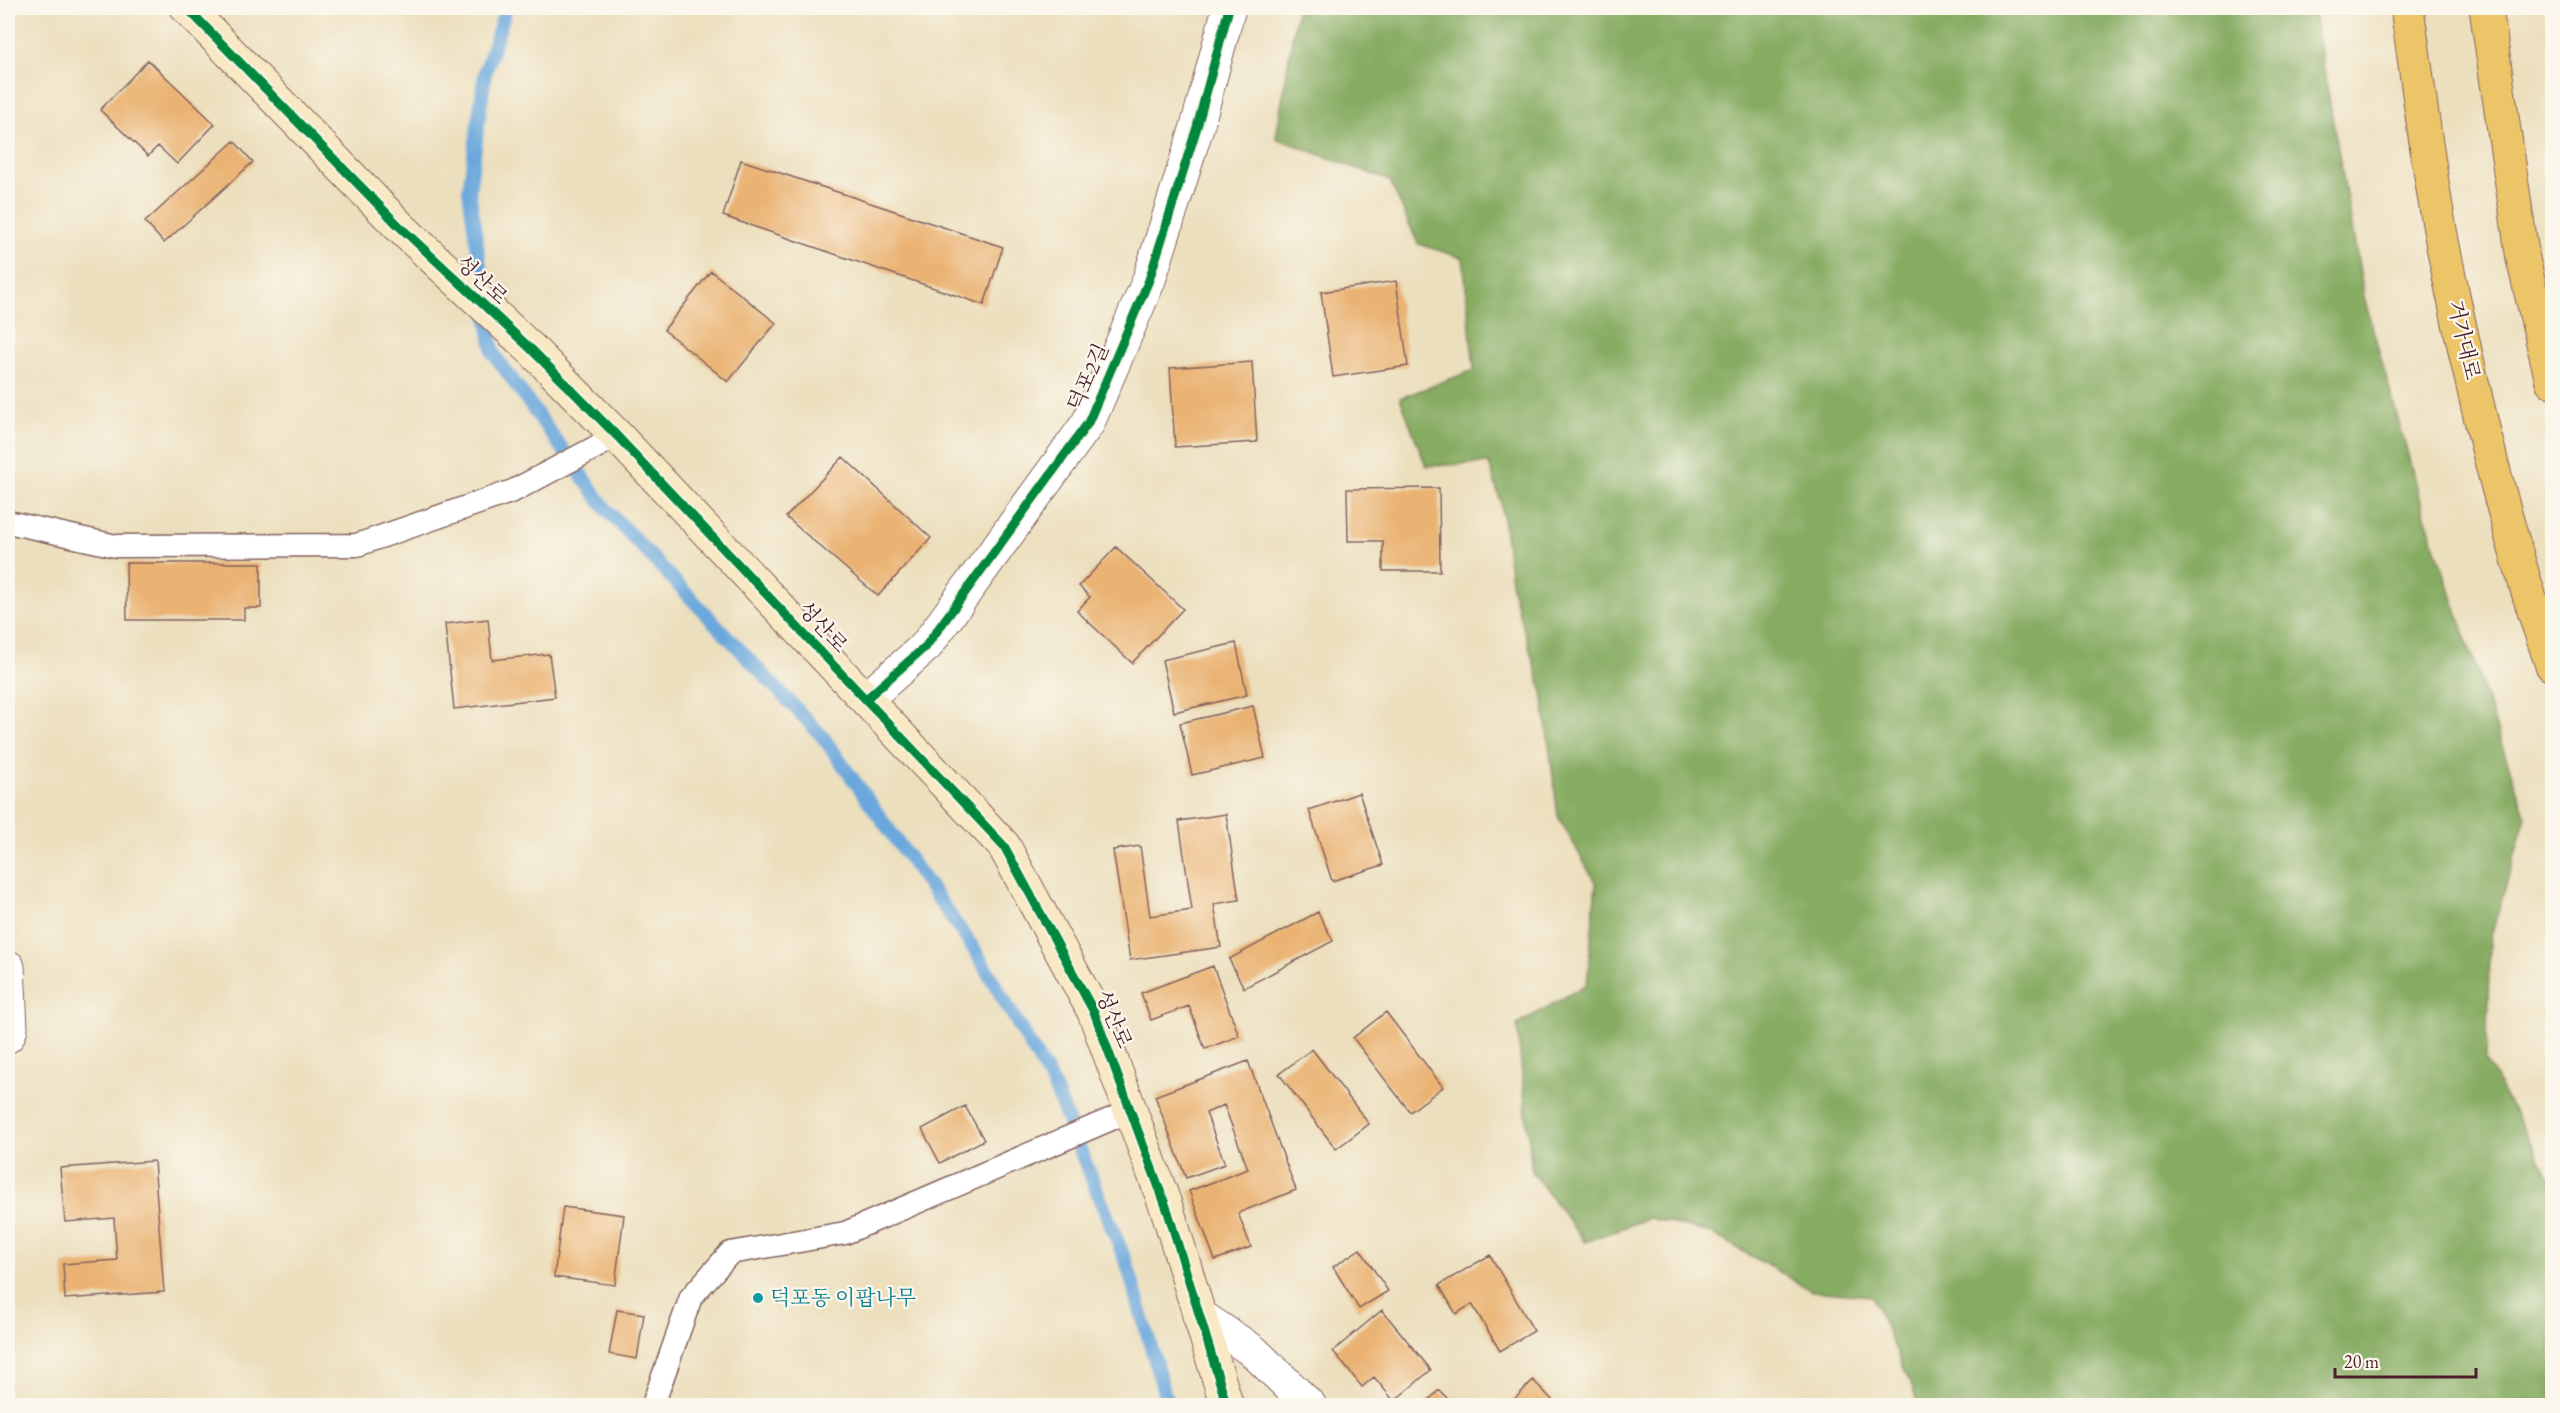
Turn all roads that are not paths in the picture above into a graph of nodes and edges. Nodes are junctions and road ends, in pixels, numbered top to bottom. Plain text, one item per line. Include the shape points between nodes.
1 (187, 8) edge
2 (1229, 8) edge
3 (2407, 8) edge
4 (2486, 8) edge
5 (2553, 381) edge
6 (617, 436) junction
7 (8, 522) edge
8 (2553, 665) edge
9 (866, 699) junction
10 (8, 967) edge
11 (8, 1035) edge
12 (1130, 1111) junction
13 (1199, 1315) junction
14 (655, 1399) dead end
15 (1227, 1406) edge
16 (1310, 1406) edge

1 - 6 street, 성산로 via 399,226
2 - 9 street, 덕포2길 via 1197,128 1149,280 1088,423 926,646
3 - 8 highway, 거가대로 via 2444,250 2489,453
4 - 5 highway via 2523,259
6 - 7 lane via 513,490 357,545 116,546
6 - 9 street, 성산로
9 - 12 street, 성산로 via 1004,846 1094,1012
10 - 11 street
12 - 13 street, 성산로 via 1168,1212
12 - 14 lane via 845,1233 730,1252 691,1297
13 - 15 street, 성산로
13 - 16 street via 1253,1351

